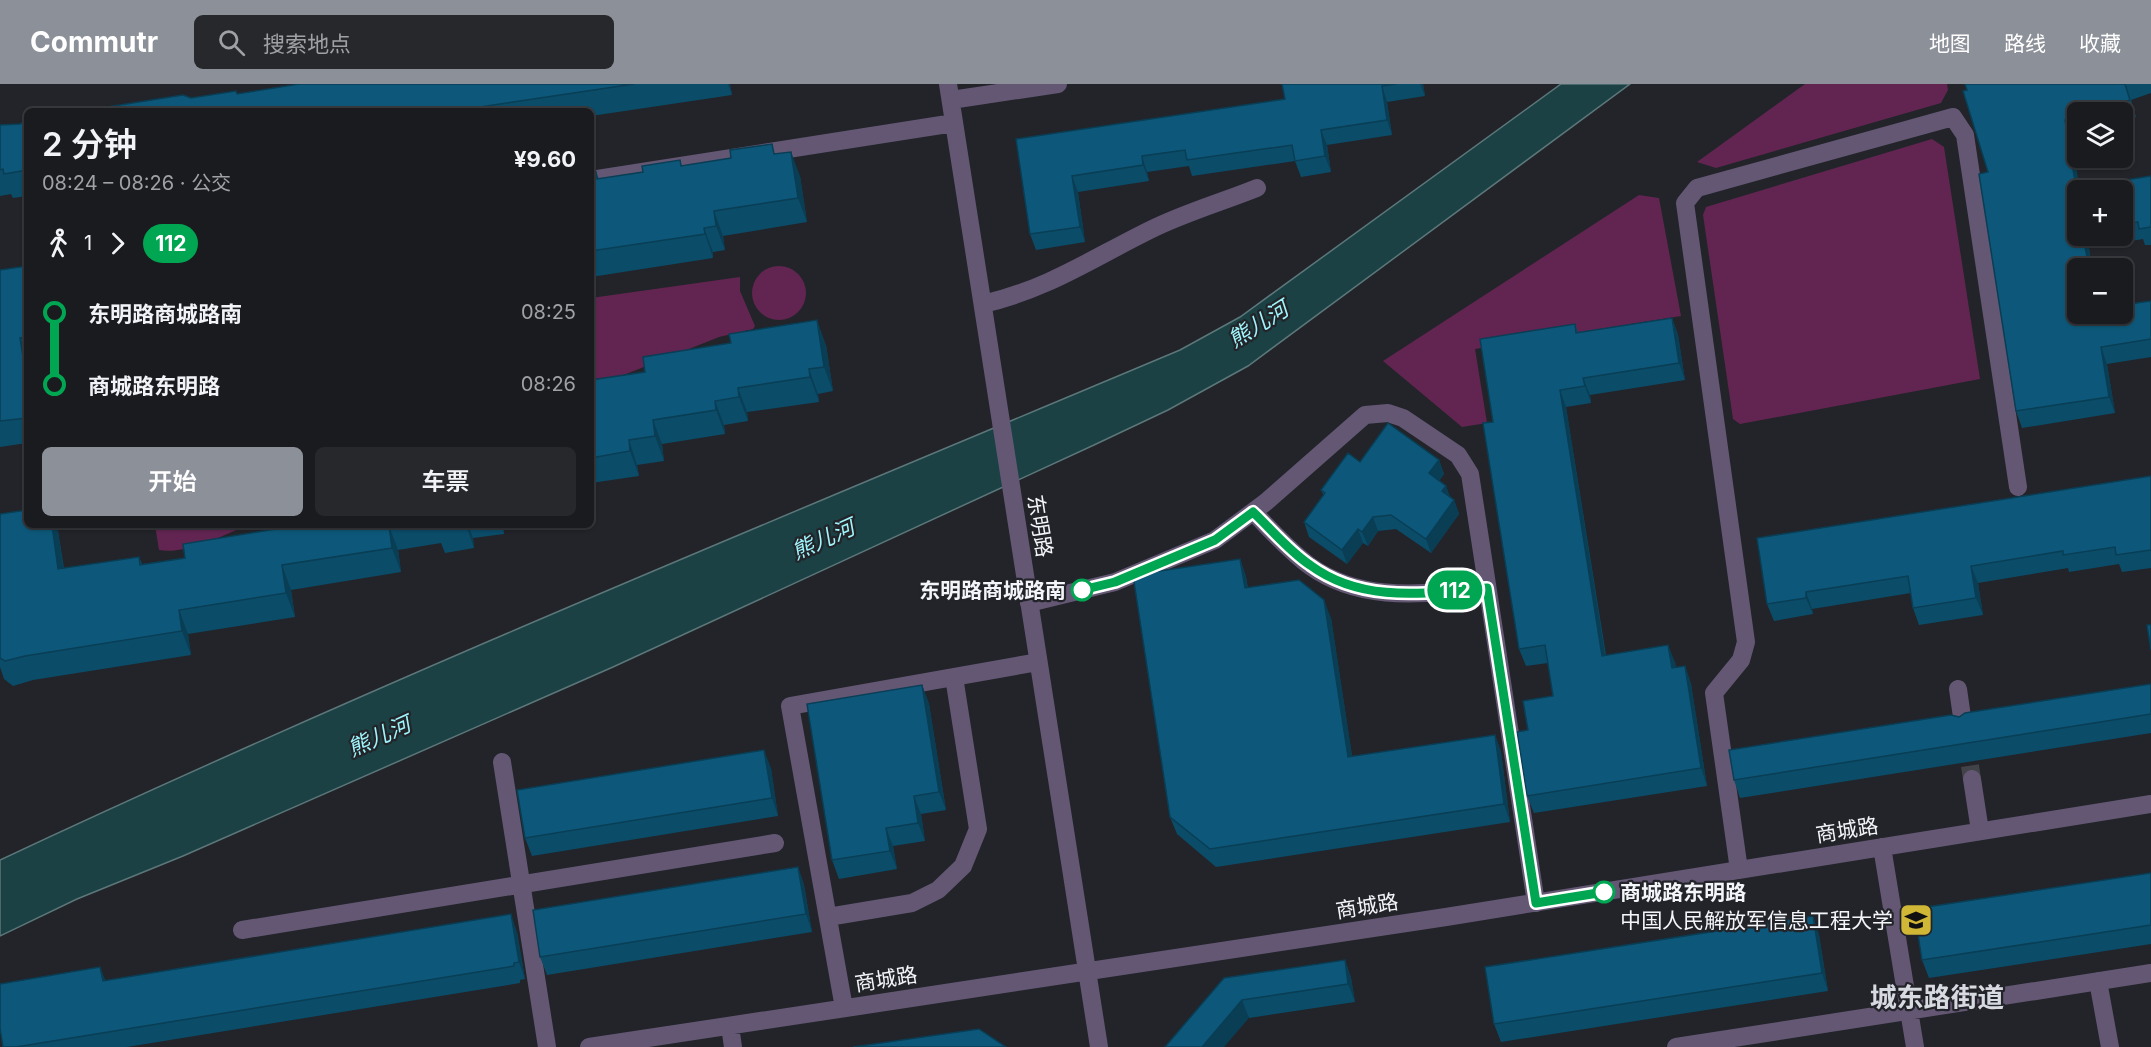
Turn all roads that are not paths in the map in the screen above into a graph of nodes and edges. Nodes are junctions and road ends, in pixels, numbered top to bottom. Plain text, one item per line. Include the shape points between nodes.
1 (1051, 85) edge
2 (949, 92) edge
3 (954, 123) junction
4 (594, 180) edge
5 (1257, 188) dead end
6 (982, 304) junction
7 (2018, 487) dead end
8 (1253, 512) junction
9 (1487, 588) junction
10 (1029, 603) junction
11 (1038, 662) junction
12 (954, 677) junction
13 (1958, 689) dead end
14 (1963, 724) tunnel mouth
15 (502, 762) dead end
16 (1972, 779) tunnel mouth
17 (2151, 804) edge
18 (1980, 831) junction
19 (774, 843) dead end
20 (1882, 847) junction
21 (1739, 870) junction
22 (521, 885) junction
23 (1536, 903) junction
24 (828, 917) junction
25 (243, 930) dead end
26 (1087, 971) junction
27 (2151, 973) edge
28 (2098, 981) junction
29 (844, 1008) junction
30 (1909, 1011) junction
31 (730, 1026) junction
32 (546, 1047) edge
33 (589, 1047) edge
34 (733, 1047) edge
35 (1099, 1047) edge
36 (1676, 1047) edge
37 (1915, 1047) edge
38 (2110, 1047) edge

1 - 2 street
2 - 3 street, 东明路
3 - 4 street
3 - 6 street, 东明路
5 - 6 street via 1152,228 1046,285
6 - 10 street, 东明路
7 - 21 street via 1965,135 1953,117 1697,188 1685,203 1746,642 1741,660 1714,693
8 - 9 street via 1310,566 1350,586 1397,595
8 - 9 street via 1365,416 1388,413 1403,418 1458,455 1470,474
8 - 10 street via 1215,540 1115,582
9 - 23 street
10 - 11 street, 东明路
11 - 12 street
11 - 26 street, 东明路
12 - 24 street via 978,829 963,866 938,890 912,903
12 - 24 street via 790,706
13 - 14 street
15 - 22 street
16 - 18 street
17 - 18 street, 商城路
18 - 20 street, 商城路
19 - 22 street
20 - 21 street, 商城路
20 - 30 street
21 - 23 street, 商城路
22 - 25 street
22 - 32 street
23 - 26 street, 商城路
24 - 29 street
26 - 29 street, 商城路
26 - 35 street, 东明路
27 - 28 street
28 - 30 street
28 - 38 street
29 - 31 street, 商城路
30 - 36 street
30 - 37 street
31 - 33 street, 商城路
31 - 34 street

